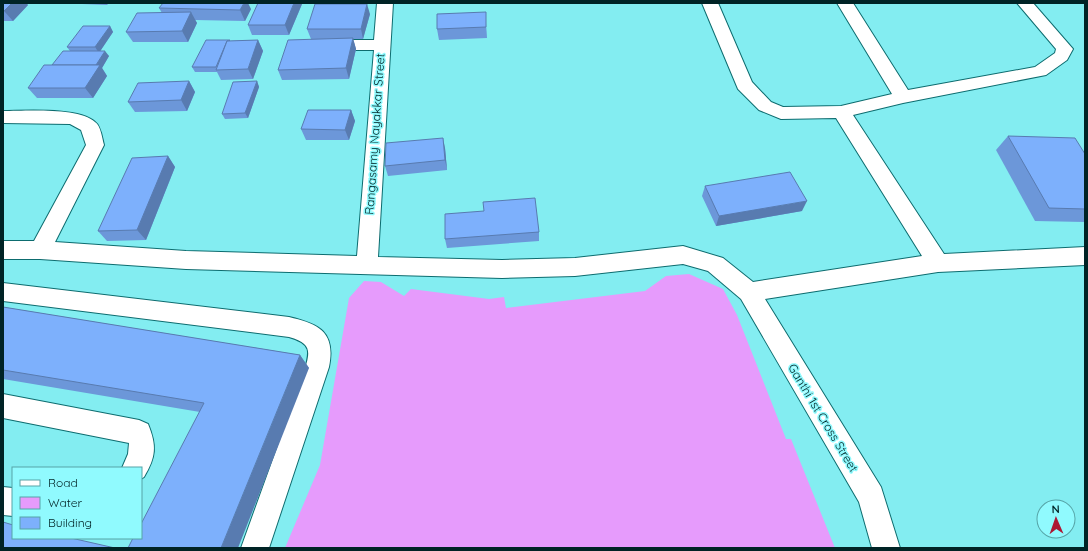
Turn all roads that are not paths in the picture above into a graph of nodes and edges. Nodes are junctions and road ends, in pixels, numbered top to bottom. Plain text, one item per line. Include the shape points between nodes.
1 (385, 3) edge
2 (710, 3) edge
3 (845, 3) edge
4 (1025, 3) edge
5 (311, 45) edge
6 (381, 45) junction
7 (903, 96) junction
8 (841, 112) junction
9 (3, 117) edge
10 (3, 250) edge
11 (40, 250) junction
12 (1085, 256) edge
13 (938, 263) junction
14 (367, 266) junction
15 (3, 292) edge
16 (749, 292) junction
17 (3, 406) edge
18 (136, 467) edge
19 (255, 548) edge
20 (886, 548) edge

1 - 6 street, Rangasamy Nayakkar Street
2 - 8 street via 744,85 765,106 781,113
3 - 7 street
4 - 7 street via 1065,49 1061,56 1040,71
5 - 6 street
6 - 14 street, Rangasamy Nayakkar Street
7 - 8 street
8 - 13 street
9 - 11 street via 73,118 89,126 94,145
10 - 11 street, Ganthi 1st Cross Street
11 - 14 street, Ganthi 1st Cross Street via 186,260
12 - 13 street
13 - 16 street
14 - 16 street, Ganthi 1st Cross Street via 502,269 560,267 684,255 715,264
15 - 19 street via 289,327 305,331 313,337 319,345 318,364 286,464
16 - 20 street, Ganthi 1st Cross Street via 870,497
17 - 18 street via 139,433 143,446

